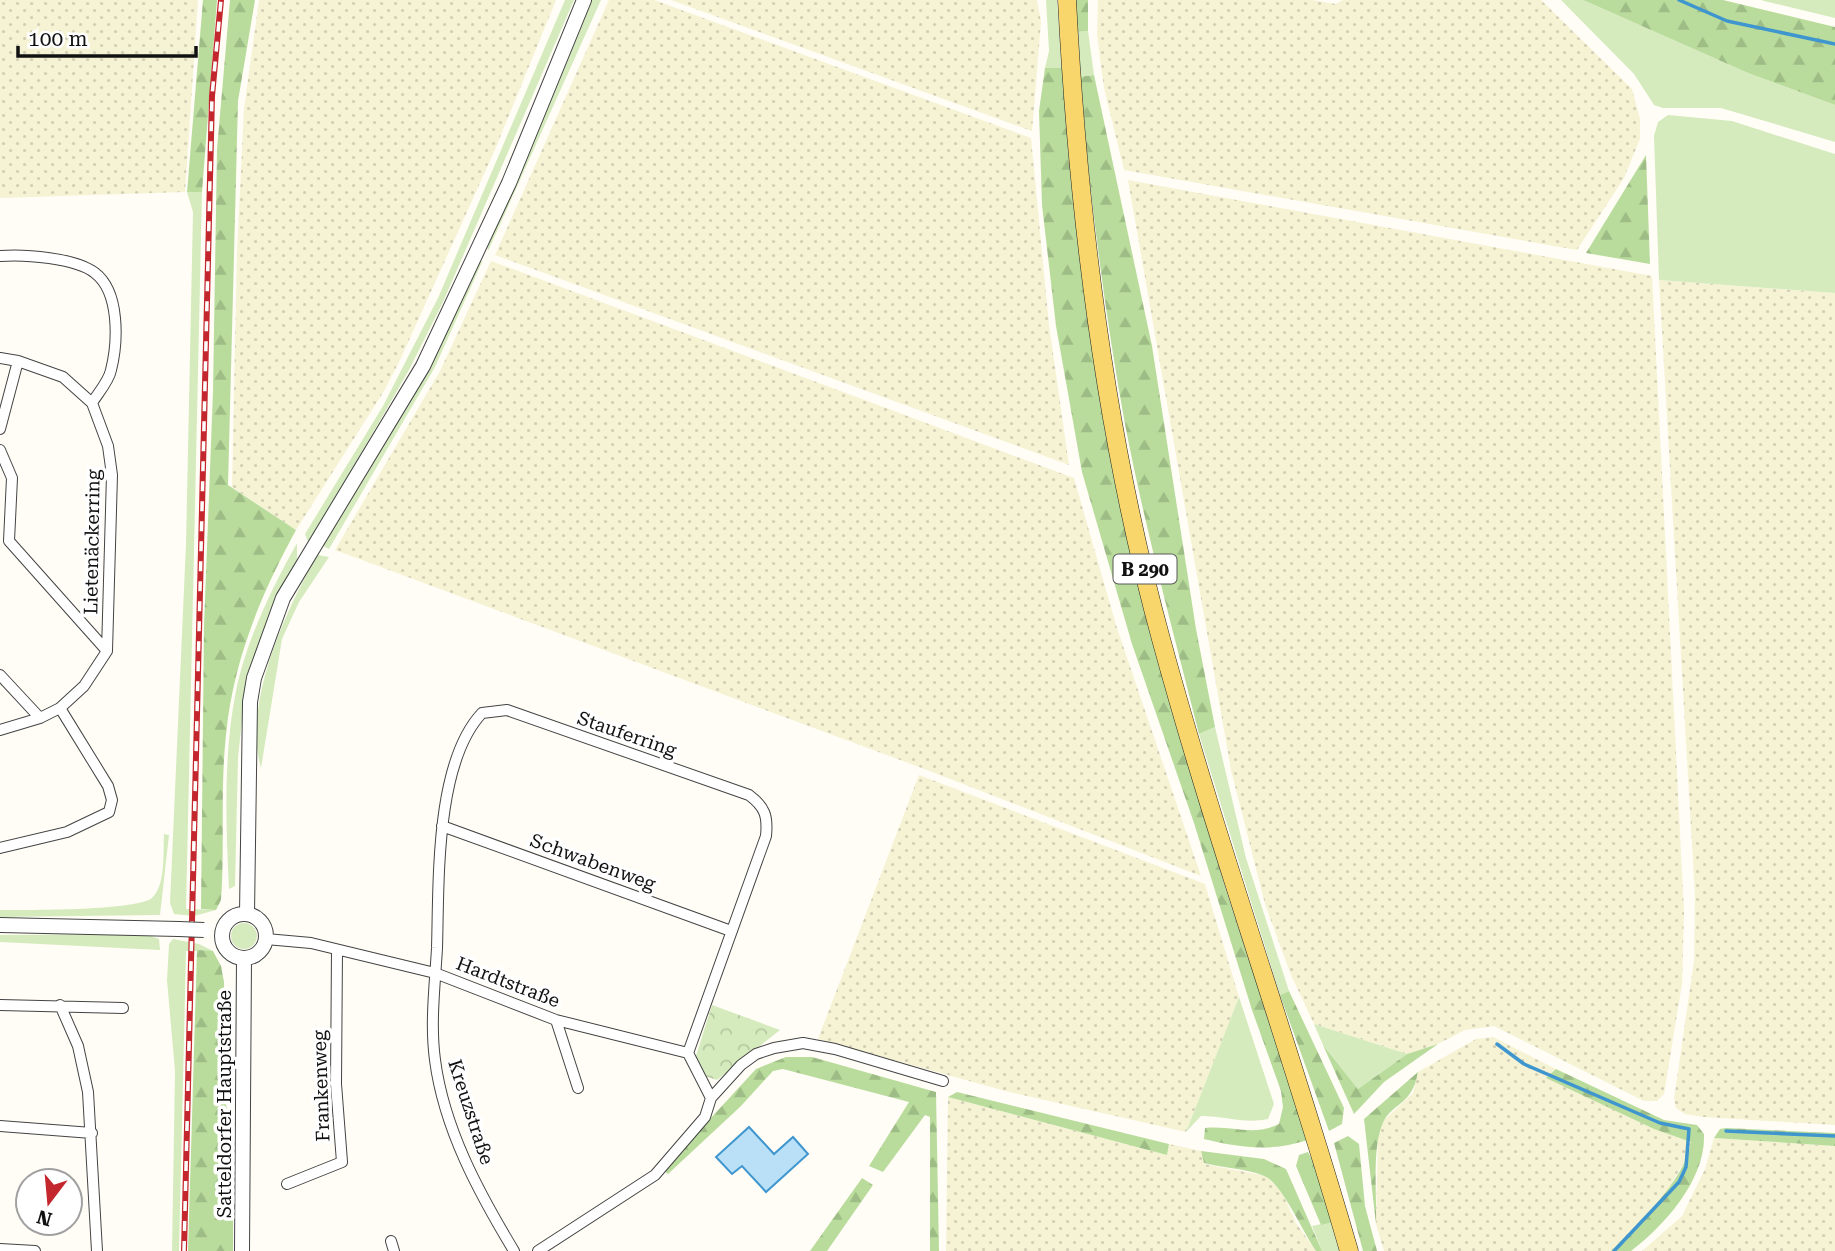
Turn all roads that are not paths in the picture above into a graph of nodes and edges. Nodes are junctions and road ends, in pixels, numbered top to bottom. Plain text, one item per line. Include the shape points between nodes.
1 (584, 0) edge
2 (1067, 0) edge
3 (0, 256) edge
4 (0, 358) edge
5 (18, 361) junction
6 (92, 403) junction
7 (0, 429) edge
8 (0, 450) edge
9 (107, 651) junction
10 (0, 675) edge
11 (60, 708) junction
12 (40, 718) junction
13 (0, 730) edge
14 (442, 826) junction
15 (0, 848) edge
16 (247, 914) junction
17 (0, 925) edge
18 (731, 931) junction
19 (223, 933) junction
20 (266, 939) junction
21 (337, 950) junction
22 (244, 958) junction
23 (435, 973) junction
24 (0, 1005) edge
25 (60, 1005) junction
26 (124, 1008) dead end
27 (556, 1020) junction
28 (688, 1054) junction
29 (943, 1081) dead end
30 (578, 1088) dead end
31 (711, 1098) junction
32 (0, 1126) edge
33 (92, 1133) junction
34 (287, 1184) dead end
35 (0, 1249) edge
36 (35, 1251) edge
37 (97, 1251) edge
38 (242, 1251) edge
39 (514, 1251) edge
40 (538, 1251) edge
41 (1349, 1251) edge

1 - 16 street via 509,183 423,366 283,598 261,657 247,740
2 - 41 main road, B 290 via 1072,104 1091,283 1120,460 1160,636 1209,808
3 - 6 street via 72,264 94,272 107,286 115,325 111,372
4 - 5 street, Lietenäckerring
5 - 6 street, Lietenäckerring via 62,377
5 - 7 street
6 - 9 street, Lietenäckerring via 108,446 112,475
8 - 9 street via 12,478 9,541
9 - 11 street via 84,686
10 - 12 street
11 - 12 street
11 - 15 street via 108,786 110,812 67,832
12 - 13 street
14 - 18 street, Schwabenweg
14 - 18 street, Stauferring via 468,728 482,713 507,710 749,795 763,806 768,821
14 - 23 street, Stauferring
16 - 19 street via 233,917
16 - 20 street via 263,924
17 - 19 street, bridge
18 - 28 street, Stauferring
19 - 22 street via 226,948
20 - 21 street, Hardtstraße
20 - 22 street via 257,954
21 - 23 street, Hardtstraße
21 - 34 street, Frankenweg via 336,1084 342,1162
22 - 38 street, Satteldorfer Hauptstraße
23 - 27 street, Hardtstraße
23 - 39 street, Kreuzstraße via 435,1061 447,1109 475,1182
24 - 25 street
25 - 26 street
25 - 33 street via 78,1046
27 - 28 street, Hardtstraße
27 - 30 street
28 - 31 street
29 - 31 street via 835,1049 795,1044 756,1054
31 - 40 street via 705,1117 655,1175
32 - 33 street
33 - 37 street
35 - 36 street

